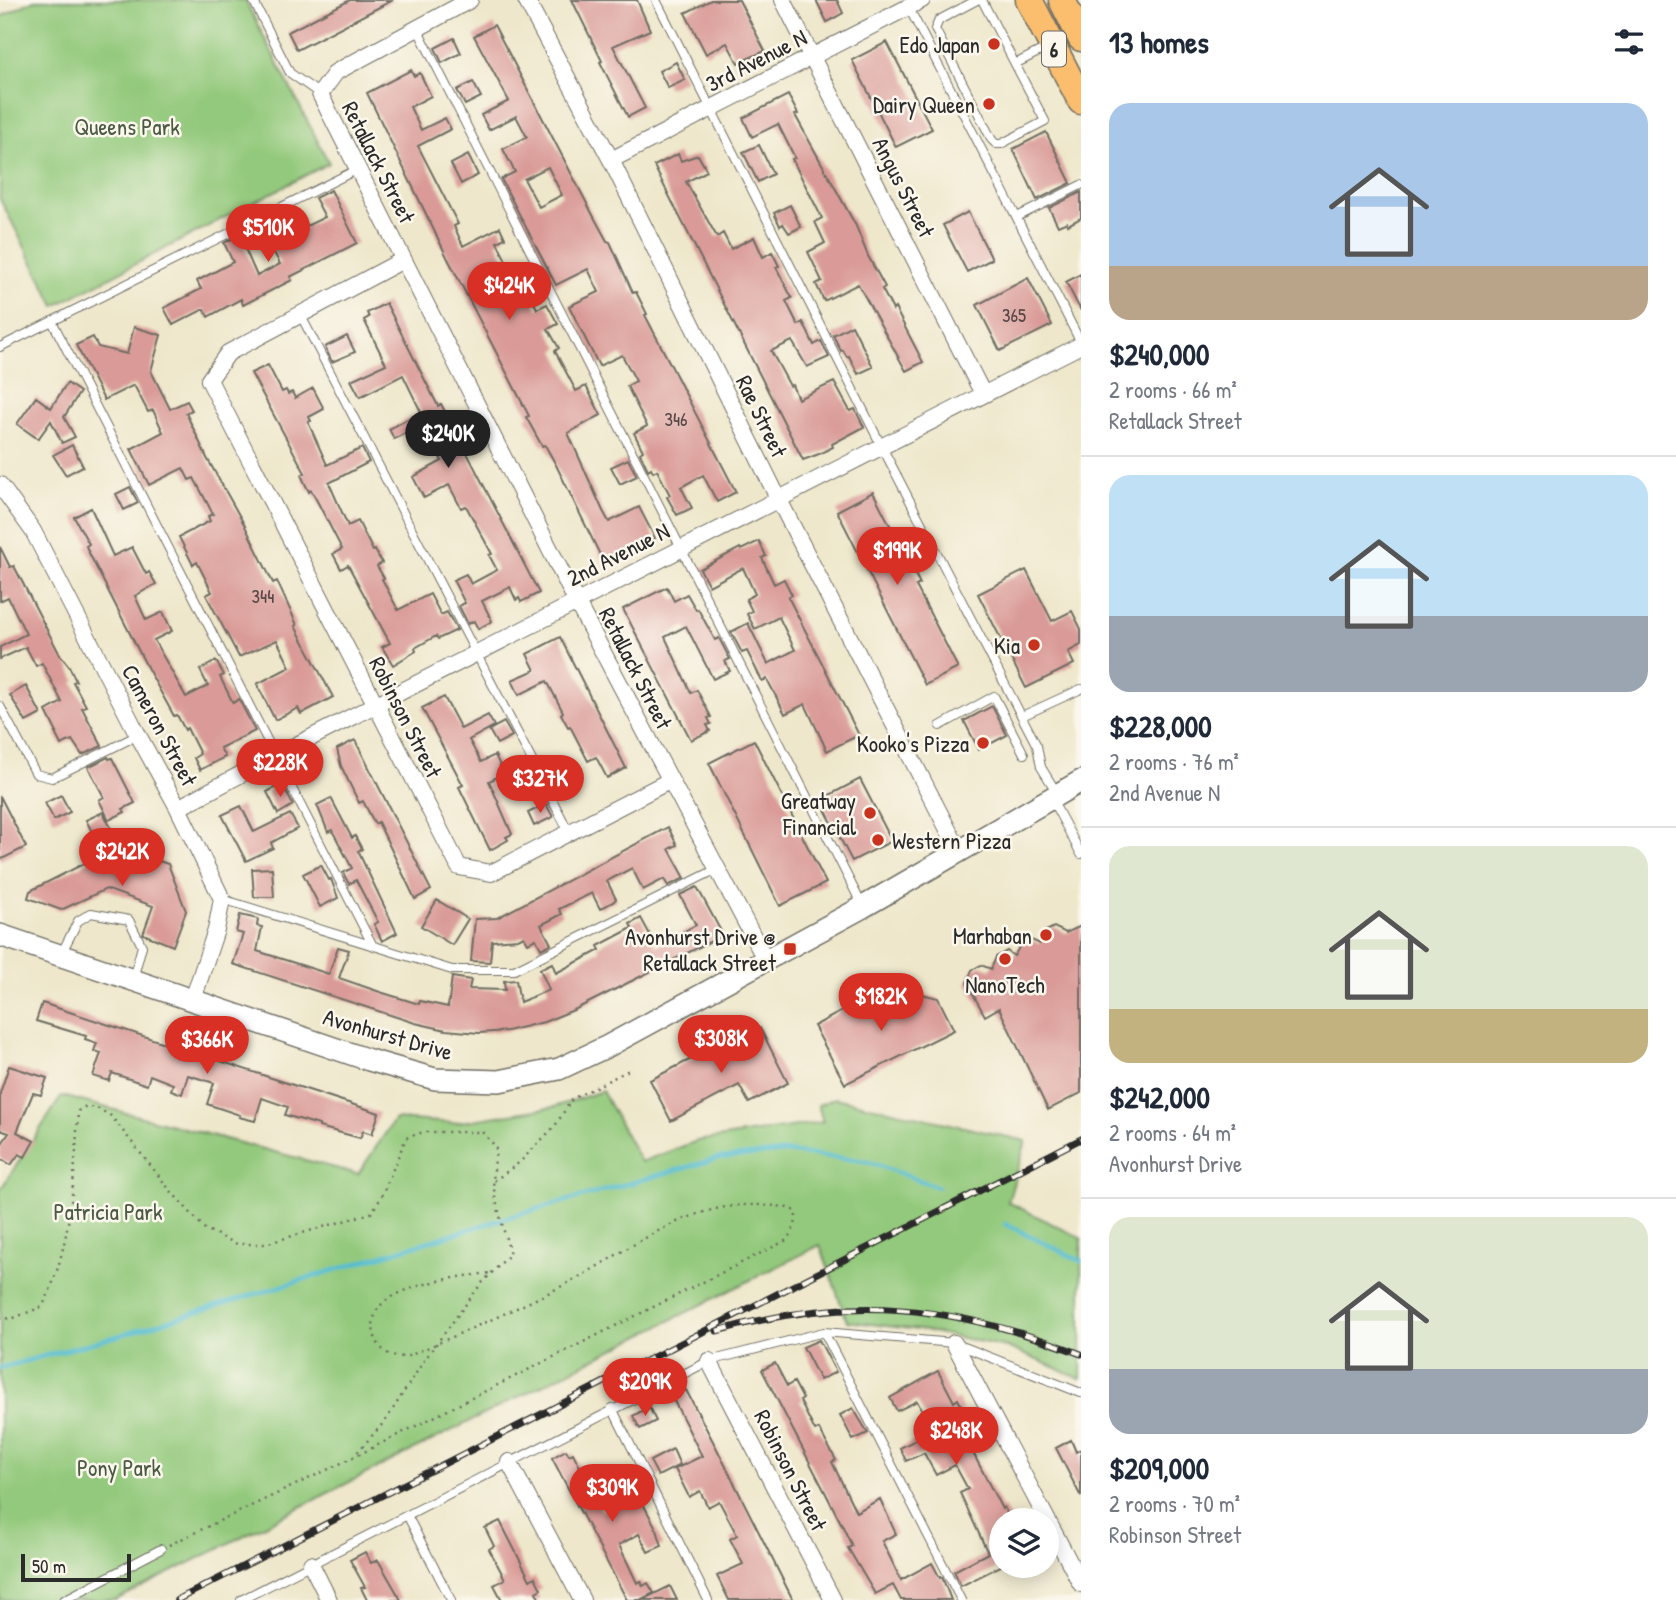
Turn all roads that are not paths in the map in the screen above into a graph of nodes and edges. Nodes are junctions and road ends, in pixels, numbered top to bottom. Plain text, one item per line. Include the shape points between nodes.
1 (253, 0) edge
2 (470, 0) edge
3 (526, 0) edge
4 (656, 0) edge
5 (783, 0) edge
6 (980, 0) edge
7 (1029, 0) edge
8 (1062, 0) edge
9 (912, 2) edge
10 (418, 28) junction
11 (1081, 38) edge
12 (1052, 45) junction
13 (812, 57) junction
14 (1015, 64) junction
15 (320, 94) junction
16 (1081, 101) edge
17 (710, 109) junction
18 (611, 160) junction
19 (358, 169) junction
20 (1081, 185) edge
21 (1017, 217) junction
22 (403, 260) junction
23 (300, 314) junction
24 (52, 321) junction
25 (1081, 344) edge
26 (0, 347) edge
27 (983, 394) junction
28 (881, 446) junction
29 (0, 485) edge
30 (778, 499) junction
31 (682, 547) junction
32 (576, 601) junction
33 (476, 653) junction
34 (1081, 688) edge
35 (374, 705) junction
36 (0, 706) edge
37 (1022, 716) junction
38 (940, 726) dead end
39 (138, 735) junction
40 (1024, 754) dead end
41 (275, 756) junction
42 (1081, 780) edge
43 (669, 781) junction
44 (1054, 796) junction
45 (178, 808) junction
46 (570, 834) junction
47 (958, 851) junction
48 (1081, 854) edge
49 (718, 869) junction
50 (222, 899) junction
51 (863, 907) junction
52 (0, 935) edge
53 (372, 944) junction
54 (60, 955) junction
55 (765, 959) junction
56 (133, 979) junction
57 (193, 999) junction
58 (824, 1332) junction
59 (954, 1343) junction
60 (709, 1361) junction
61 (1081, 1393) edge
62 (612, 1408) junction
63 (509, 1462) junction
64 (407, 1515) junction
65 (161, 1549) road end
66 (311, 1564) junction
67 (1081, 1584) edge
68 (64, 1600) edge
69 (241, 1600) edge
70 (329, 1600) edge
71 (451, 1600) edge
72 (582, 1600) edge
73 (708, 1600) edge
74 (833, 1600) edge
75 (961, 1600) edge

1 - 15 lane via 290,73
2 - 10 street
3 - 18 street, Rae Street
4 - 17 lane
5 - 13 street, Angus Street
6 - 14 lane
6 - 14 lane via 939,20 935,29 996,144 1045,121
7 - 12 main road, 6
8 - 11 main road, 6
9 - 13 street, 3rd Avenue N
9 - 21 lane
10 - 15 street via 336,72
10 - 31 lane
12 - 14 lane
12 - 16 main road, 6
13 - 17 street, 3rd Avenue N
13 - 27 street, Angus Street
15 - 19 street, Retallack Street
17 - 18 street, 3rd Avenue N
17 - 28 lane
18 - 30 street, Rae Street
19 - 22 street, Retallack Street
19 - 24 lane
20 - 21 lane
21 - 25 lane
22 - 23 street
22 - 32 street, Retallack Street
23 - 33 lane
23 - 35 street, Robinson Street via 228,353 209,380
24 - 26 lane
24 - 41 lane
25 - 27 street, 2nd Avenue N
27 - 28 street, 2nd Avenue N
28 - 30 street, 2nd Avenue N
28 - 37 lane
29 - 39 street, Cameron Street via 33,531
30 - 31 street, 2nd Avenue N
30 - 47 street, Rae Street
31 - 32 street, 2nd Avenue N
31 - 51 lane
32 - 33 street, 2nd Avenue N
32 - 43 street, Retallack Street
33 - 35 street, 2nd Avenue N
33 - 46 lane
34 - 37 lane
35 - 41 street, 2nd Avenue N
35 - 46 street, Robinson Street via 458,867 491,873
36 - 39 lane via 36,774 52,778
37 - 44 lane
38 - 40 lane via 994,696
39 - 45 street, Cameron Street
41 - 45 street, 2nd Avenue N
41 - 53 lane
42 - 44 street, Avonhurst Drive
43 - 46 street, Robinson Street
43 - 49 street, Retallack Street
44 - 47 street, Avonhurst Drive
44 - 48 lane
45 - 50 street, Cameron Street
47 - 51 street, Avonhurst Drive
49 - 53 lane via 514,970 452,970
49 - 55 street, Retallack Street
50 - 53 lane
50 - 57 street
51 - 55 street, Avonhurst Drive
52 - 54 street, Avonhurst Drive
54 - 56 street, Avonhurst Drive
54 - 56 lane via 78,921 91,913 129,920 142,946
55 - 57 street, Avonhurst Drive via 559,1069 499,1081 435,1079
56 - 57 street, Avonhurst Drive
58 - 59 lane
58 - 60 lane
58 - 75 lane
59 - 61 lane
59 - 67 street
60 - 62 lane
60 - 74 street, Robinson Street
62 - 63 lane
62 - 73 lane
63 - 64 lane
63 - 72 street
64 - 66 lane
64 - 71 lane
65 - 68 lane
66 - 69 lane
66 - 70 street

